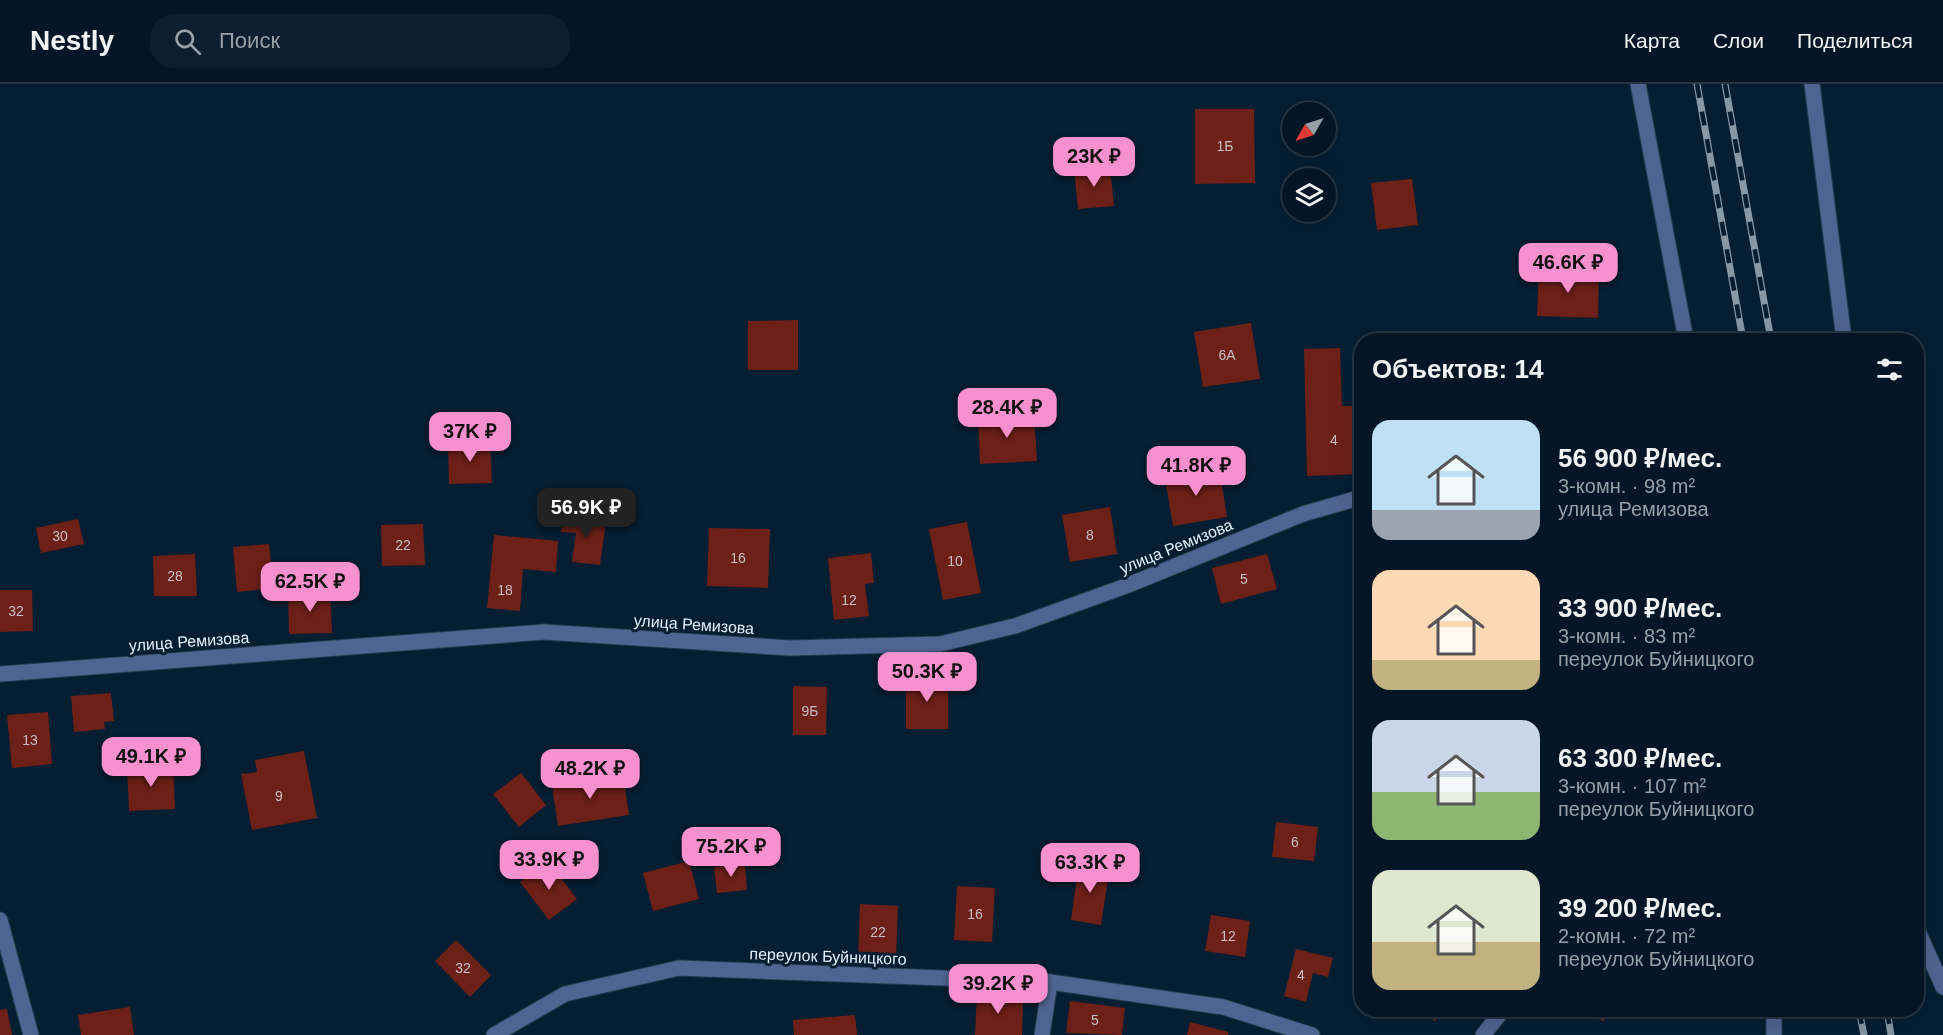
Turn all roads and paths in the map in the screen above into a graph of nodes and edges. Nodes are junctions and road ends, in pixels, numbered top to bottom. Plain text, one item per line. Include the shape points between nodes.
1 (1638, 84) edge
2 (1812, 84) edge
3 (1685, 333) edge
4 (1843, 333) edge
5 (1354, 499) edge
6 (0, 674) edge
7 (0, 920) edge
8 (1924, 945) edge
9 (1050, 982) junction
10 (1943, 987) edge
11 (1497, 1017) edge
12 (1774, 1017) edge
13 (31, 1035) edge
14 (494, 1035) edge
15 (1042, 1035) edge
16 (1312, 1035) edge
17 (1483, 1035) edge
18 (1774, 1035) edge

1 - 3 street
2 - 4 street
5 - 6 street, улица Ремизова via 1303,514 1015,626 940,644 790,648 544,632
7 - 13 street
8 - 10 street
9 - 14 street, переулок Буйницкого via 679,968 565,994
9 - 15 street
9 - 16 street, переулок Буйницкого via 1223,1007
11 - 17 street
12 - 18 street

